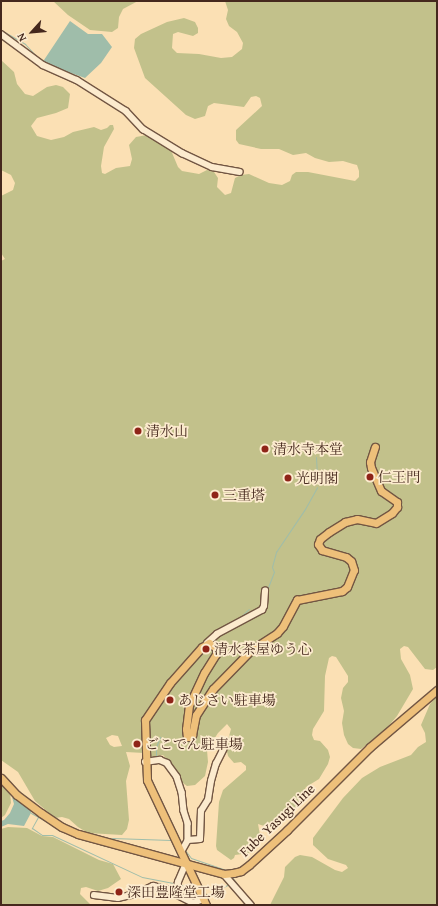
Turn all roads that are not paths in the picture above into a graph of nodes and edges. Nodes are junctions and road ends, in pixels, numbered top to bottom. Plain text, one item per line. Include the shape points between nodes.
1 (1, 34) edge
2 (240, 172) dead end
3 (375, 447) dead end
4 (265, 591) dead end
5 (207, 643) junction
6 (437, 690) edge
7 (223, 750) dead end
8 (145, 762) junction
9 (1, 778) edge
10 (188, 840) junction
11 (181, 852) junction
12 (186, 863) junction
13 (224, 874) junction
14 (94, 895) dead end
15 (175, 895) junction
16 (205, 902) edge
17 (250, 905) edge

1 - 2 street via 43,65 77,80 126,111 143,129 182,153 217,168
3 - 5 main road via 370,462 371,468 381,491 396,502 397,507 376,523 357,519 345,522 320,539 318,544 322,550 351,561 354,570 347,587 342,591 297,600 277,633 251,650 213,689 196,715 192,735 187,737 189,705 216,654 214,645
4 - 5 street via 262,610 217,634
5 - 8 main road via 170,683 148,715 144,726
6 - 13 main road, Fube Yasugi Line via 370,747 249,865 241,871
7 - 10 street via 211,780 208,800 201,811 200,838
8 - 10 street via 160,760 166,763 177,777 188,823
8 - 11 main road via 147,780
9 - 12 main road, Fube Yasugi Line via 24,801 62,827 78,834
10 - 11 street
11 - 12 main road
12 - 13 main road, Fube Yasugi Line
12 - 15 street
12 - 16 main road
13 - 17 street
14 - 15 street via 118,898 136,894 152,886 166,889
15 - 16 street via 193,902

